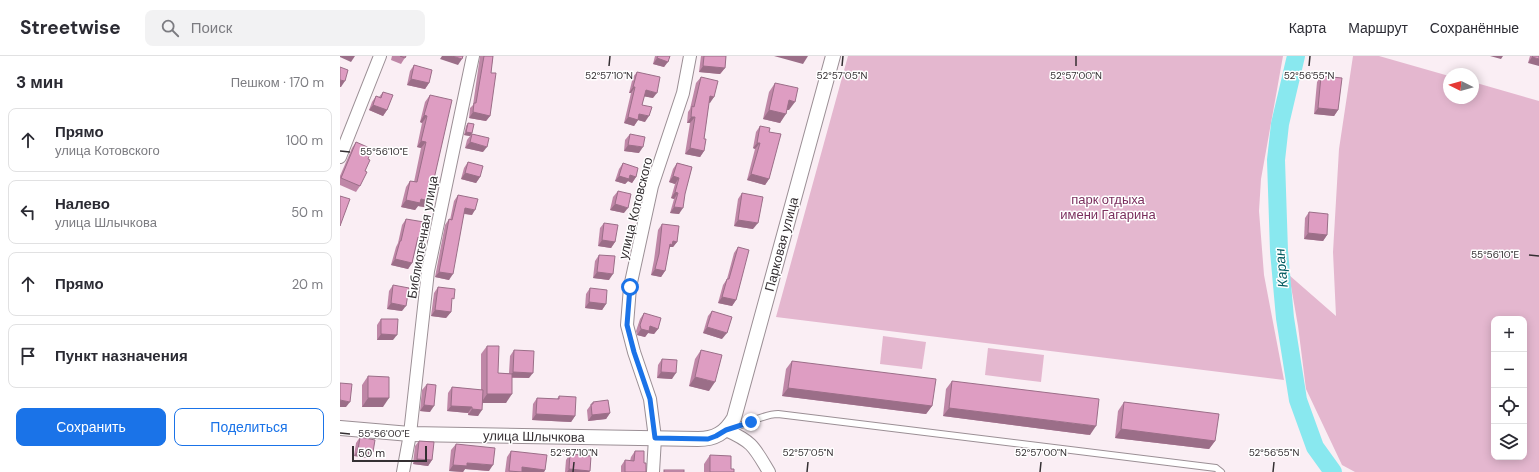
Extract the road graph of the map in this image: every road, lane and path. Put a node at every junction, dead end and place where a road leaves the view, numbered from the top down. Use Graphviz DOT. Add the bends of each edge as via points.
graph roads {
  1 [pos="380,56"];
  2 [pos="473,56"];
  3 [pos="690,56"];
  4 [pos="833,56"];
  5 [pos="340,157"];
  6 [pos="340,428"];
  7 [pos="726,430"];
  8 [pos="410,434"];
  9 [pos="655,438"];
  10 [pos="402,472"];
  11 [pos="653,472"];
  12 [pos="769,472"];
  13 [pos="1221,472"];
  1 -- 5 [label="street"];
  2 -- 8 [label="street, Библиотечная улица" via="428,271"];
  3 -- 9 [label="street, улица Котовского" via="683,93 652,186 630,287 627,325 650,399"];
  4 -- 7 [label="street, Парковая улица" via="734,418"];
  6 -- 8 [label="street, улица Шлычкова"];
  7 -- 9 [label="street, улица Шлычкова" via="708,439"];
  7 -- 12 [label="street" via="752,445"];
  7 -- 13 [label="lane" via="778,414 1216,468"];
  8 -- 9 [label="street, улица Шлычкова"];
  8 -- 10 [label="street, Библиотечная улица"];
  9 -- 11 [label="street, улица Котовского"];
}
